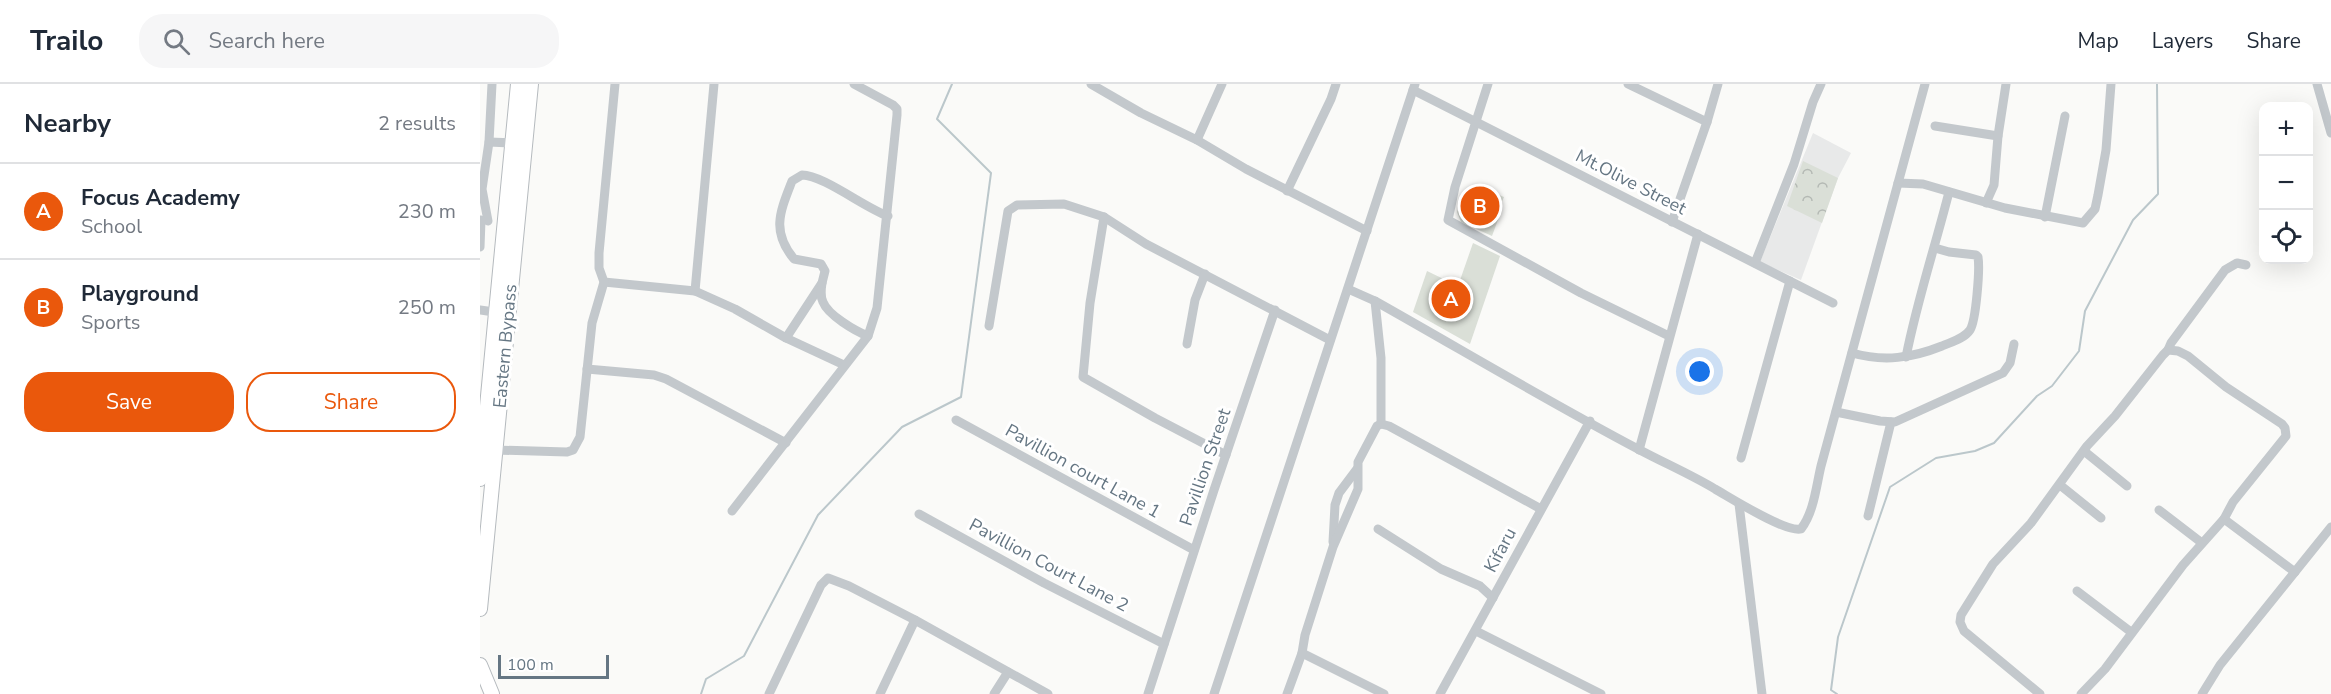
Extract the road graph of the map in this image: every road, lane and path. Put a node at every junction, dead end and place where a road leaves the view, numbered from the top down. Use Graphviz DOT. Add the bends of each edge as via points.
graph roads {
  1 [pos="492,84"];
  2 [pos="518,84"];
  3 [pos="531,84"];
  4 [pos="615,84"];
  5 [pos="714,84"];
  6 [pos="855,84"];
  7 [pos="1091,84"];
  8 [pos="1222,84"];
  9 [pos="1336,84"];
  10 [pos="1488,84"];
  11 [pos="1628,84"];
  12 [pos="1718,84"];
  13 [pos="1821,84"];
  14 [pos="1925,84"];
  15 [pos="2006,84"];
  16 [pos="2111,84"];
  17 [pos="2317,84"];
  18 [pos="1414,87"];
  19 [pos="2065,116"];
  20 [pos="1476,121"];
  21 [pos="1707,122"];
  22 [pos="1935,126"];
  23 [pos="2331,133"];
  24 [pos="1998,136"];
  25 [pos="486,139"];
  26 [pos="1197,140"];
  27 [pos="513,143"];
  28 [pos="1898,183"];
  29 [pos="1287,191"];
  30 [pos="1949,192"];
  31 [pos="1986,203"];
  32 [pos="888,216"];
  33 [pos="1104,216"];
  34 [pos="2045,217"];
  35 [pos="483,220"];
  36 [pos="505,222"];
  37 [pos="1672,222"];
  38 [pos="1366,231"];
  39 [pos="1698,234"];
  40 [pos="480,247"];
  41 [pos="1935,248"];
  42 [pos="1755,263"];
  43 [pos="2246,265"];
  44 [pos="1205,274"];
  45 [pos="1790,281"];
  46 [pos="604,282"];
  47 [pos="822,283"];
  48 [pos="1348,289"];
  49 [pos="695,291"];
  50 [pos="1375,302"];
  51 [pos="1833,303"];
  52 [pos="480,310"];
  53 [pos="1275,310"];
  54 [pos="494,312"];
  55 [pos="988,326"];
  56 [pos="868,336"];
  57 [pos="1670,336"];
  58 [pos="786,338"];
  59 [pos="1330,340"];
  60 [pos="1186,344"];
  61 [pos="2014,344"];
  62 [pos="2168,350"];
  63 [pos="1852,353"];
  64 [pos="1906,357"];
  65 [pos="843,365"];
  66 [pos="587,369"];
  67 [pos="1836,412"];
  68 [pos="956,420"];
  69 [pos="1590,421"];
  70 [pos="1890,422"];
  71 [pos="1382,424"];
  72 [pos="786,442"];
  73 [pos="1639,450"];
  74 [pos="2084,451"];
  75 [pos="486,453"];
  76 [pos="1226,455"];
  77 [pos="1741,458"];
  78 [pos="1357,469"];
  79 [pos="480,479"];
  80 [pos="2060,484"];
  81 [pos="2127,486"];
  82 [pos="1739,504"];
  83 [pos="1541,509"];
  84 [pos="2159,510"];
  85 [pos="732,511"];
  86 [pos="919,514"];
  87 [pos="1868,516"];
  88 [pos="2102,518"];
  89 [pos="2224,519"];
  90 [pos="2331,527"];
  91 [pos="1378,529"];
  92 [pos="2202,543"];
  93 [pos="1332,547"];
  94 [pos="1194,550"];
  95 [pos="2295,572"];
  96 [pos="2077,591"];
  97 [pos="1493,598"];
  98 [pos="480,609"];
  99 [pos="915,620"];
  100 [pos="1476,631"];
  101 [pos="2131,632"];
  102 [pos="1164,644"];
  103 [pos="1302,653"];
  104 [pos="480,665"];
  105 [pos="1008,672"];
  106 [pos="487,688"];
  107 [pos="769,694"];
  108 [pos="880,694"];
  109 [pos="994,694"];
  110 [pos="1048,694"];
  111 [pos="1148,694"];
  112 [pos="1214,694"];
  113 [pos="1287,694"];
  114 [pos="1384,694"];
  115 [pos="1440,694"];
  116 [pos="1601,694"];
  117 [pos="1762,694"];
  118 [pos="2040,694"];
  119 [pos="2081,694"];
  120 [pos="2202,694"];
  1 -- 25 [label="street"];
  2 -- 27 [label="main road, Eastern Bypass"];
  3 -- 75 [label="main road, Eastern Bypass"];
  4 -- 46 [label="street" via="599,253"];
  5 -- 49 [label="street"];
  6 -- 32 [label="street" via="897,109"];
  7 -- 26 [label="street"];
  8 -- 26 [label="street"];
  9 -- 29 [label="street"];
  10 -- 20 [label="street"];
  11 -- 21 [label="street"];
  12 -- 21 [label="street"];
  13 -- 42 [label="street"];
  14 -- 28 [label="street"];
  15 -- 24 [label="street"];
  16 -- 34 [label="street" via="2106,150 2095,209 2083,223"];
  17 -- 23 [label="street"];
  18 -- 20 [label="street, Mt.Olive Street"];
  18 -- 38 [label="street"];
  19 -- 34 [label="street"];
  20 -- 37 [label="street, Mt.Olive Street"];
  20 -- 57 [label="street" via="1448,220 1581,293"];
  21 -- 37 [label="street"];
  22 -- 24 [label="street"];
  24 -- 31 [label="street" via="1994,185"];
  25 -- 27 [label="street"];
  25 -- 35 [label="street"];
  26 -- 29 [label="street"];
  27 -- 36 [label="main road, Eastern Bypass"];
  28 -- 30 [label="street" via="1914,182"];
  28 -- 63 [label="street"];
  29 -- 38 [label="street"];
  30 -- 31 [label="street"];
  30 -- 41 [label="street"];
  31 -- 34 [label="street"];
  32 -- 47 [label="street" via="814,177 795,178 779,233 794,259 821,264 825,271"];
  32 -- 56 [label="street" via="877,308"];
  33 -- 44 [label="street" via="1146,244"];
  33 -- 55 [label="street" via="1064,204 1010,208"];
  33 -- 76 [label="street" via="1083,377"];
  35 -- 36 [label="street"];
  35 -- 40 [label="street"];
  36 -- 54 [label="main road, Eastern Bypass"];
  37 -- 39 [label="street, Mt.Olive Street"];
  38 -- 48 [label="street"];
  39 -- 42 [label="street, Mt.Olive Street"];
  39 -- 57 [label="street"];
  41 -- 64 [label="street"];
  41 -- 64 [label="street" via="1978,257 1971,330 1927,352"];
  42 -- 45 [label="street, Mt.Olive Street"];
  43 -- 62 [label="street" via="2237,263 2225,270"];
  44 -- 53 [label="street"];
  44 -- 60 [label="street"];
  45 -- 51 [label="street, Mt.Olive Street"];
  45 -- 77 [label="street"];
  46 -- 49 [label="street"];
  46 -- 66 [label="street" via="592,323"];
  47 -- 56 [label="street" via="821,296 828,310"];
  47 -- 58 [label="street"];
  48 -- 50 [label="street"];
  48 -- 59 [label="street"];
  49 -- 58 [label="street"];
  50 -- 69 [label="street"];
  50 -- 71 [label="street" via="1381,346"];
  52 -- 54 [label="street"];
  53 -- 59 [label="street"];
  53 -- 76 [label="street, Pavillion Street"];
  54 -- 75 [label="main road, Eastern Bypass"];
  56 -- 65 [label="street"];
  57 -- 73 [label="street"];
  58 -- 65 [label="street"];
  59 -- 112 [label="street"];
  61 -- 70 [label="street" via="2010,363 2002,374"];
  62 -- 74 [label="street"];
  62 -- 89 [label="street" via="2188,356 2285,428 2286,436"];
  63 -- 64 [label="street" via="1886,359"];
  63 -- 67 [label="street"];
  65 -- 72 [label="street"];
  66 -- 72 [label="street" via="666,379"];
  66 -- 75 [label="street" via="580,437 573,450"];
  67 -- 70 [label="street"];
  67 -- 82 [label="street" via="1808,521 1801,529"];
  68 -- 94 [label="street, Pavillion court Lane 1"];
  69 -- 73 [label="street"];
  69 -- 83 [label="street, Kifaru"];
  70 -- 87 [label="street"];
  71 -- 78 [label="street" via="1363,449"];
  71 -- 83 [label="street"];
  72 -- 85 [label="street"];
  73 -- 82 [label="street"];
  74 -- 80 [label="street"];
  74 -- 81 [label="street"];
  75 -- 79 [label="main road, Eastern Bypass"];
  75 -- 98 [label="main road, Eastern Bypass"];
  76 -- 94 [label="street, Pavillion Street"];
  78 -- 93 [label="street" via="1358,489"];
  78 -- 93 [label="street" via="1335,505"];
  80 -- 88 [label="street"];
  80 -- 118 [label="street" via="1993,564 1964,608 1960,622 1969,636"];
  82 -- 117 [label="street"];
  83 -- 97 [label="street, Kifaru"];
  84 -- 92 [label="street"];
  86 -- 102 [label="street, Pavillion Court Lane 2"];
  89 -- 92 [label="street"];
  89 -- 95 [label="street"];
  90 -- 95 [label="street"];
  91 -- 97 [label="street" via="1441,569 1480,586"];
  92 -- 101 [label="street"];
  93 -- 103 [label="street"];
  94 -- 102 [label="street, Pavillion Street"];
  95 -- 120 [label="street" via="2220,665"];
  96 -- 101 [label="street"];
  97 -- 100 [label="street, Kifaru"];
  99 -- 105 [label="street"];
  99 -- 107 [label="street" via="828,578 821,585"];
  99 -- 108 [label="street"];
  100 -- 115 [label="street, Kifaru"];
  100 -- 116 [label="street"];
  101 -- 119 [label="street"];
  102 -- 111 [label="street, Pavillion Street"];
  103 -- 113 [label="street"];
  103 -- 114 [label="street"];
  104 -- 106 [label="main road"];
  105 -- 109 [label="street"];
  105 -- 110 [label="street"];
}
